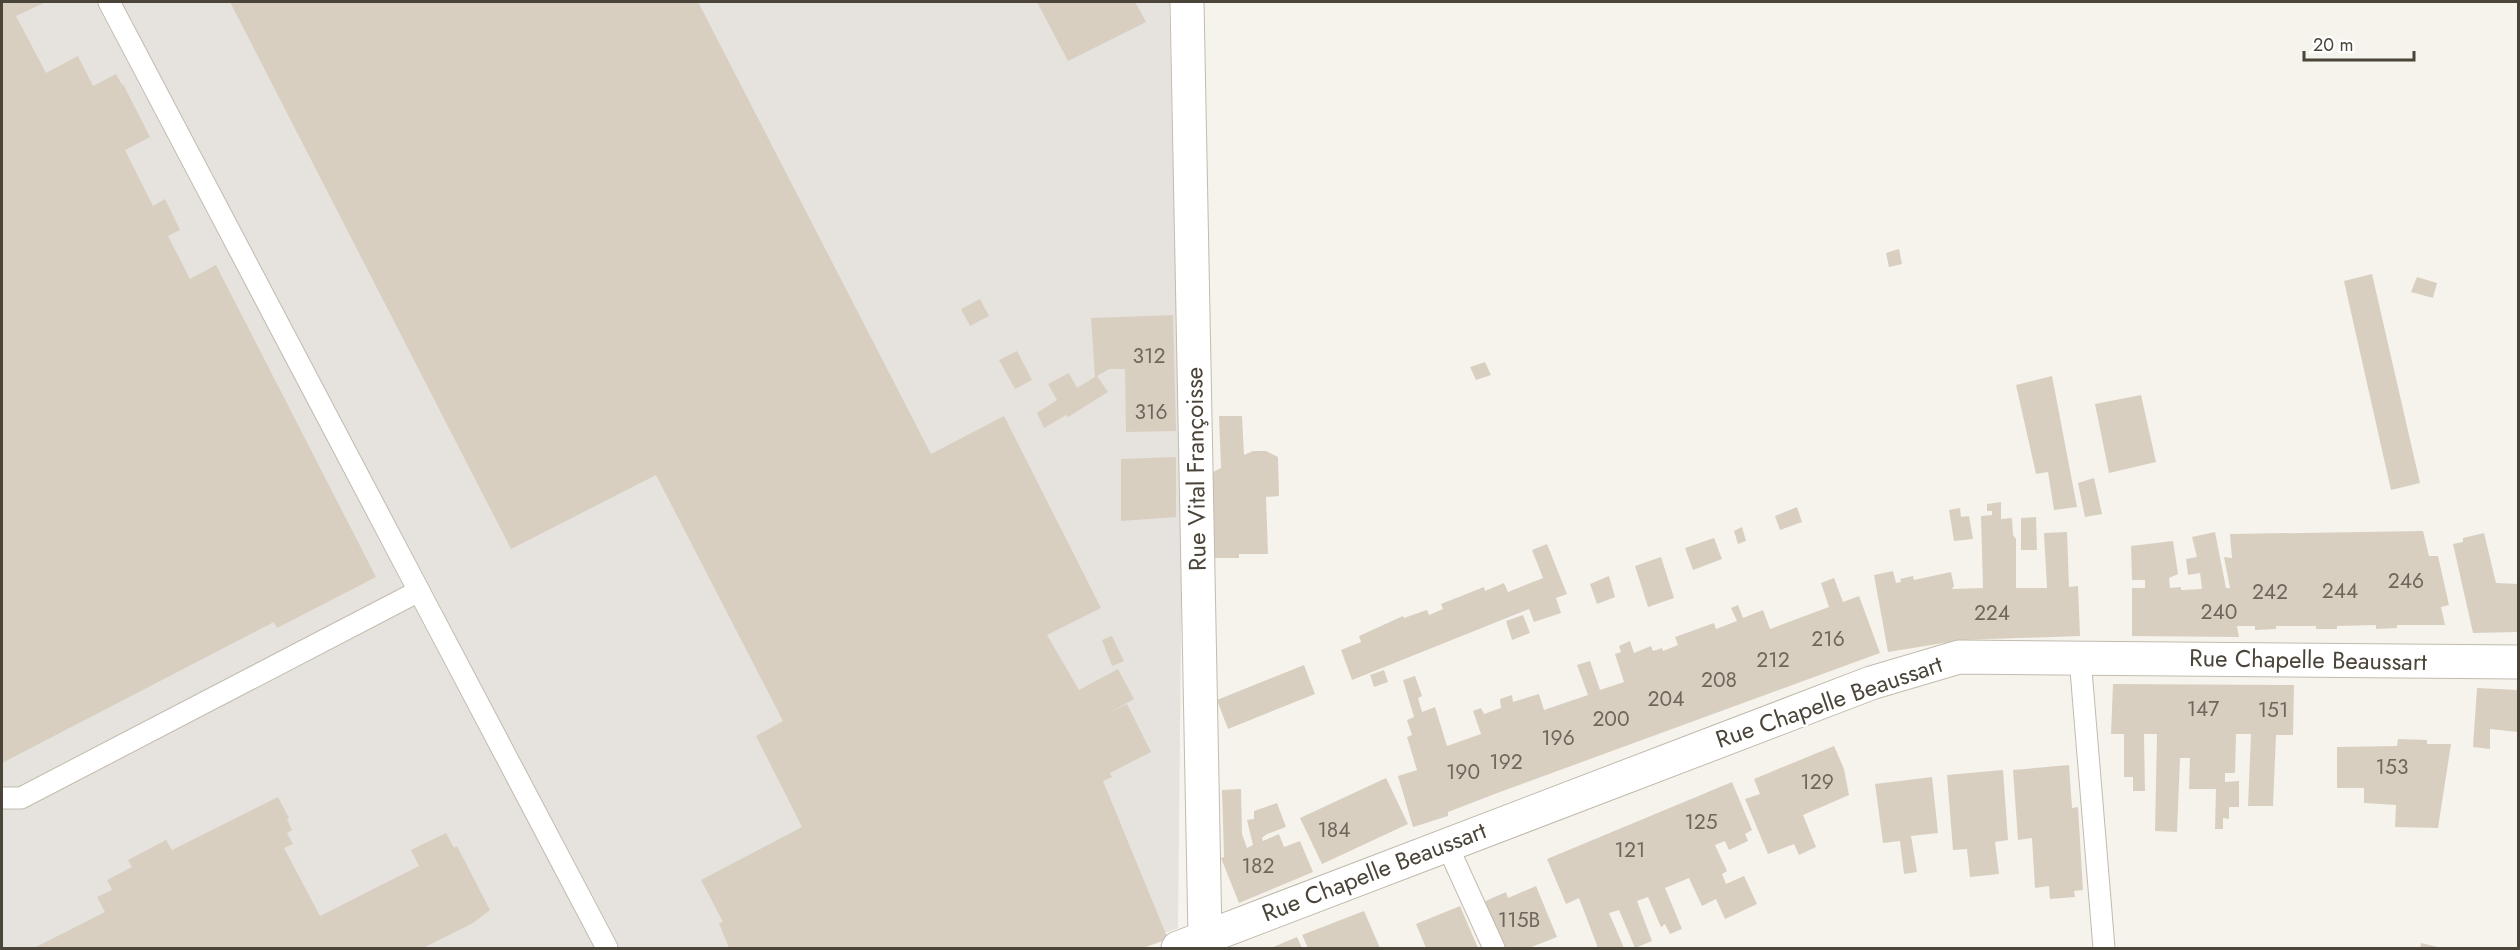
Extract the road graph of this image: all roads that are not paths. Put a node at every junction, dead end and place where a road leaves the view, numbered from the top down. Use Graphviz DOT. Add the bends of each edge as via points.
graph roads {
  1 [pos="109,2"];
  2 [pos="1187,2"];
  3 [pos="419,591"];
  4 [pos="2080,658"];
  5 [pos="2518,662"];
  6 [pos="2,798"];
  7 [pos="1447,844"];
  8 [pos="1191,943"];
  9 [pos="607,948"];
  10 [pos="1494,948"];
  11 [pos="2104,948"];
  1 -- 3 [label="lane"];
  2 -- 8 [label="street, Rue Vital Françoisse"];
  3 -- 6 [label="lane" via="21,798"];
  3 -- 9 [label="lane"];
  4 -- 5 [label="street, Rue Chapelle Beaussart"];
  4 -- 7 [label="street, Rue Chapelle Beaussart" via="1959,657 1871,683"];
  4 -- 11 [label="lane"];
  7 -- 8 [label="street, Rue Chapelle Beaussart"];
  7 -- 10 [label="lane"];
}
